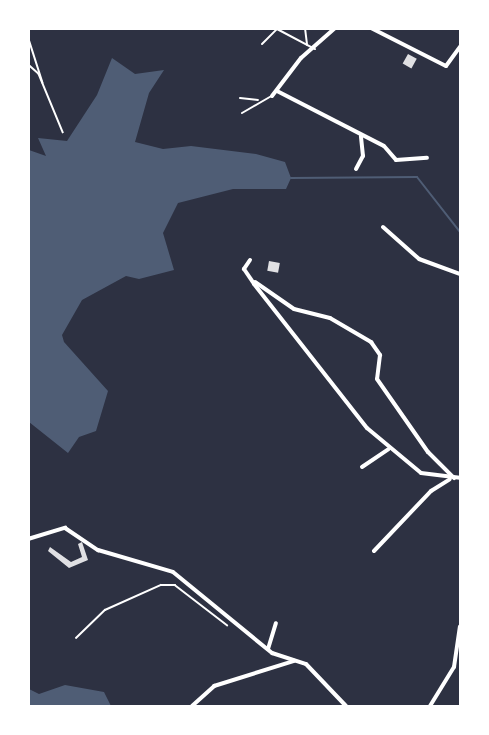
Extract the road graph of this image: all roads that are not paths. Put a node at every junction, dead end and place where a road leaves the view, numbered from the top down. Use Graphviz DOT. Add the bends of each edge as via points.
graph roads {
  1 [pos="305,28"];
  2 [pos="335,28"];
  3 [pos="371,28"];
  4 [pos="262,44"];
  5 [pos="307,45"];
  6 [pos="460,47"];
  7 [pos="315,49"];
  8 [pos="277,91"];
  9 [pos="272,96"];
  10 [pos="240,98"];
  11 [pos="258,100"];
  12 [pos="242,113"];
  13 [pos="361,136"];
  14 [pos="427,158"];
  15 [pos="356,169"];
  16 [pos="383,226"];
  17 [pos="250,261"];
  18 [pos="460,274"];
  19 [pos="251,279"];
  20 [pos="389,448"];
  21 [pos="362,467"];
  22 [pos="460,478"];
  23 [pos="453,479"];
  24 [pos="28,539"];
  25 [pos="374,551"];
  26 [pos="276,623"];
  27 [pos="460,626"];
  28 [pos="268,650"];
  29 [pos="295,661"];
  30 [pos="192,706"];
  31 [pos="346,706"];
  32 [pos="430,706"];
  1 -- 5 [label="lane"];
  2 -- 7 [label="street"];
  3 -- 6 [label="street" via="446,66"];
  4 -- 5 [label="lane" via="277,29"];
  5 -- 7 [label="lane"];
  7 -- 8 [label="street"];
  8 -- 9 [label="street"];
  8 -- 13 [label="street"];
  9 -- 11 [label="lane"];
  10 -- 11 [label="lane"];
  11 -- 12 [label="lane"];
  13 -- 14 [label="street" via="384,146 396,160"];
  13 -- 15 [label="street" via="363,156"];
  16 -- 18 [label="street" via="419,260"];
  17 -- 19 [label="street" via="244,269"];
  19 -- 20 [label="street"];
  19 -- 23 [label="street" via="294,309 330,318 371,342 380,355 377,379 428,452"];
  20 -- 21 [label="street"];
  20 -- 23 [label="street" via="421,473"];
  22 -- 23 [label="street"];
  23 -- 25 [label="street" via="431,490"];
  24 -- 28 [label="street" via="65,528 98,550 173,572"];
  26 -- 28 [label="street"];
  27 -- 32 [label="street" via="454,667"];
  28 -- 29 [label="street"];
  29 -- 30 [label="street" via="213,686"];
  29 -- 31 [label="street" via="320,677"];
}
